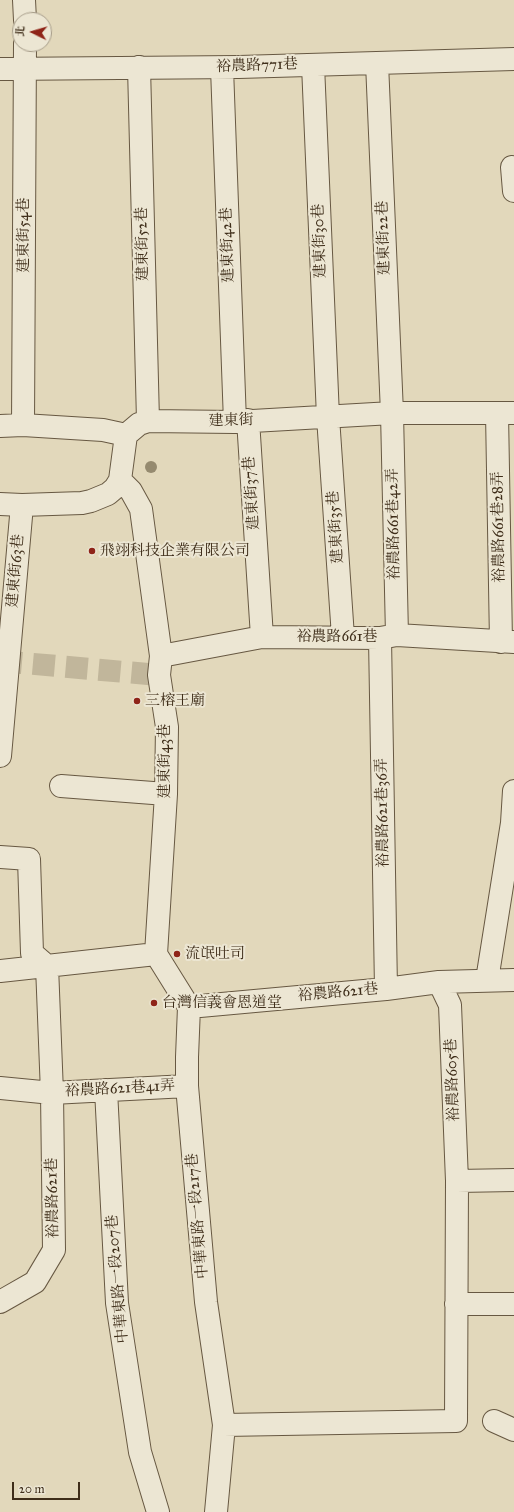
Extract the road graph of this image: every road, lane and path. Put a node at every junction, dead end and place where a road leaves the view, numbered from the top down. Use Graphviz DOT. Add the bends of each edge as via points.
graph roads {
  1 [pos="24,0"];
  2 [pos="25,12"];
  3 [pos="25,52"];
  4 [pos="514,59"];
  5 [pos="377,63"];
  6 [pos="313,65"];
  7 [pos="139,67"];
  8 [pos="222,68"];
  9 [pos="0,69"];
  10 [pos="25,69"];
  11 [pos="512,167"];
  12 [pos="514,191"];
  13 [pos="392,413"];
  14 [pos="506,413"];
  15 [pos="328,417"];
  16 [pos="148,421"];
  17 [pos="241,421"];
  18 [pos="23,425"];
  19 [pos="0,426"];
  20 [pos="126,435"];
  21 [pos="120,480"];
  22 [pos="0,504"];
  23 [pos="22,505"];
  24 [pos="262,637"];
  25 [pos="343,637"];
  26 [pos="388,637"];
  27 [pos="507,642"];
  28 [pos="161,656"];
  29 [pos="0,756"];
  30 [pos="61,786"];
  31 [pos="514,791"];
  32 [pos="166,794"];
  33 [pos="0,857"];
  34 [pos="156,954"];
  35 [pos="47,966"];
  36 [pos="0,971"];
  37 [pos="487,980"];
  38 [pos="514,980"];
  39 [pos="439,982"];
  40 [pos="386,988"];
  41 [pos="189,1007"];
  42 [pos="187,1086"];
  43 [pos="0,1088"];
  44 [pos="106,1090"];
  45 [pos="52,1092"];
  46 [pos="514,1180"];
  47 [pos="458,1181"];
  48 [pos="0,1302"];
  49 [pos="456,1304"];
  50 [pos="514,1304"];
  51 [pos="494,1421"];
  52 [pos="224,1425"];
  53 [pos="514,1430"];
  54 [pos="158,1512"];
  55 [pos="216,1512"];
  1 -- 2 [label="street"];
  3 -- 10 [label="street, 建東街54巷"];
  4 -- 5 [label="street, 裕農路771巷"];
  5 -- 6 [label="street, 裕農路771巷"];
  5 -- 13 [label="street, 建東街22巷"];
  6 -- 8 [label="street, 裕農路771巷"];
  6 -- 15 [label="street, 建東街30巷"];
  7 -- 8 [label="street, 裕農路771巷"];
  7 -- 10 [label="street, 裕農路771巷"];
  7 -- 16 [label="street, 建東街52巷"];
  8 -- 17 [label="street, 建東街42巷"];
  9 -- 10 [label="street, 裕農路771巷"];
  10 -- 18 [label="street, 建東街54巷"];
  11 -- 12 [label="street"];
  13 -- 14 [label="street, 建東街"];
  13 -- 15 [label="street, 建東街"];
  13 -- 26 [label="street, 裕農路661巷42弄"];
  14 -- 27 [label="street, 裕農路661巷28弄"];
  15 -- 17 [label="street, 建東街"];
  15 -- 25 [label="street, 建東街35巷"];
  16 -- 17 [label="street, 建東街"];
  16 -- 20 [label="street" via="139,424"];
  17 -- 24 [label="street, 建東街37巷"];
  18 -- 19 [label="street"];
  18 -- 20 [label="street" via="103,430"];
  20 -- 21 [label="street"];
  21 -- 23 [label="street" via="108,494 91,501"];
  21 -- 28 [label="street, 建東街43巷" via="131,491 141,510"];
  22 -- 23 [label="street"];
  23 -- 29 [label="street, 建東街63巷"];
  24 -- 25 [label="street, 裕農路661巷"];
  24 -- 28 [label="street, 裕農路661巷"];
  25 -- 26 [label="street, 裕農路661巷"];
  26 -- 27 [label="street, 裕農路661巷"];
  26 -- 40 [label="street, 裕農路621巷36弄"];
  28 -- 32 [label="street, 建東街43巷" via="159,675 166,727"];
  30 -- 32 [label="street"];
  31 -- 37 [label="street" via="512,823"];
  32 -- 34 [label="street, 建東街43巷"];
  33 -- 35 [label="street" via="29,859 32,953"];
  34 -- 35 [label="street"];
  34 -- 41 [label="street"];
  35 -- 36 [label="street"];
  35 -- 45 [label="street, 裕農路621巷41弄"];
  37 -- 38 [label="street, 裕農路621巷"];
  37 -- 39 [label="street, 裕農路621巷"];
  39 -- 40 [label="street, 裕農路621巷"];
  39 -- 47 [label="street, 裕農路605巷" via="450,1005"];
  40 -- 41 [label="street, 裕農路621巷"];
  41 -- 42 [label="street, 中華東路一段217巷"];
  42 -- 44 [label="street, 裕農路621巷41弄"];
  42 -- 52 [label="street, 中華東路一段217巷" via="206,1302"];
  43 -- 45 [label="street, 裕農路621巷41弄"];
  44 -- 45 [label="street, 裕農路621巷41弄"];
  44 -- 54 [label="street, 中華東路一段207巷" via="117,1303 140,1452"];
  45 -- 48 [label="street, 裕農路621巷" via="54,1250 35,1282"];
  46 -- 47 [label="street"];
  47 -- 49 [label="street, 裕農路605巷"];
  49 -- 50 [label="street"];
  49 -- 52 [label="street" via="456,1421"];
  51 -- 53 [label="street"];
  52 -- 55 [label="street, 中華東路一段217巷"];
}
